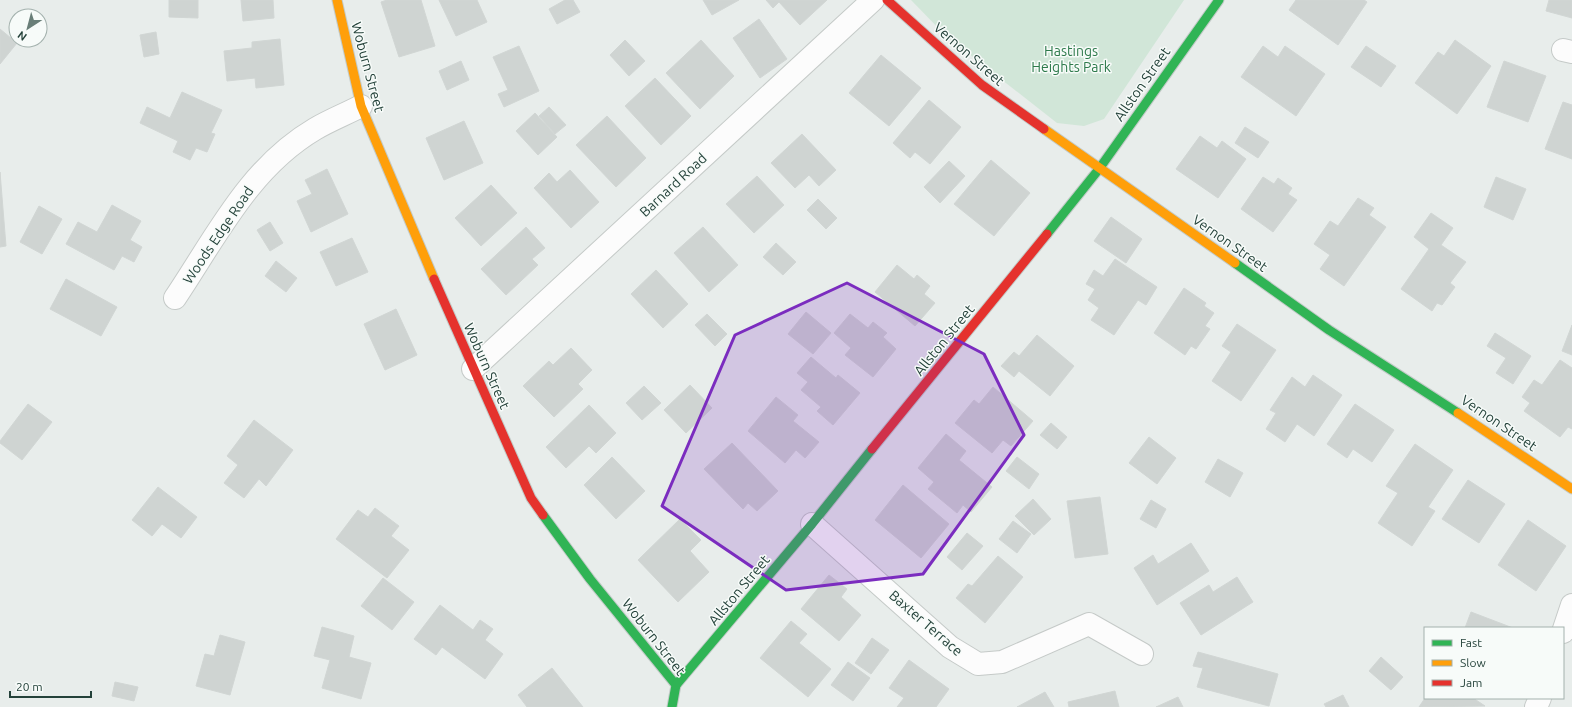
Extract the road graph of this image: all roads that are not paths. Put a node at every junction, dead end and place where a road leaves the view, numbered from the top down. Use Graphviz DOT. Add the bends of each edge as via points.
graph roads {
  1 [pos="337,0"];
  2 [pos="873,0"];
  3 [pos="887,0"];
  4 [pos="1219,0"];
  5 [pos="361,106"];
  6 [pos="1100,169"];
  7 [pos="175,298"];
  8 [pos="473,369"];
  9 [pos="1572,489"];
  10 [pos="812,524"];
  11 [pos="1572,605"];
  12 [pos="1564,629"];
  13 [pos="1142,654"];
  14 [pos="676,685"];
  15 [pos="672,707"];
  1 -- 5 [label="street, Woburn Street"];
  2 -- 8 [label="street, Barnard Road"];
  3 -- 6 [label="street, Vernon Street" via="982,86"];
  4 -- 6 [label="street, Allston Street"];
  5 -- 7 [label="street, Woods Edge Road" via="315,129 261,173 230,211"];
  5 -- 8 [label="street, Woburn Street"];
  6 -- 9 [label="street, Vernon Street" via="1329,330"];
  6 -- 10 [label="street, Allston Street"];
  8 -- 14 [label="street, Woburn Street" via="531,498 590,579"];
  10 -- 13 [label="street, Baxter Terrace" via="950,647 978,664 1002,662 1089,624"];
  10 -- 14 [label="street, Allston Street"];
  11 -- 12 [label="street"];
  14 -- 15 [label="street, Woburn Street"];
}
